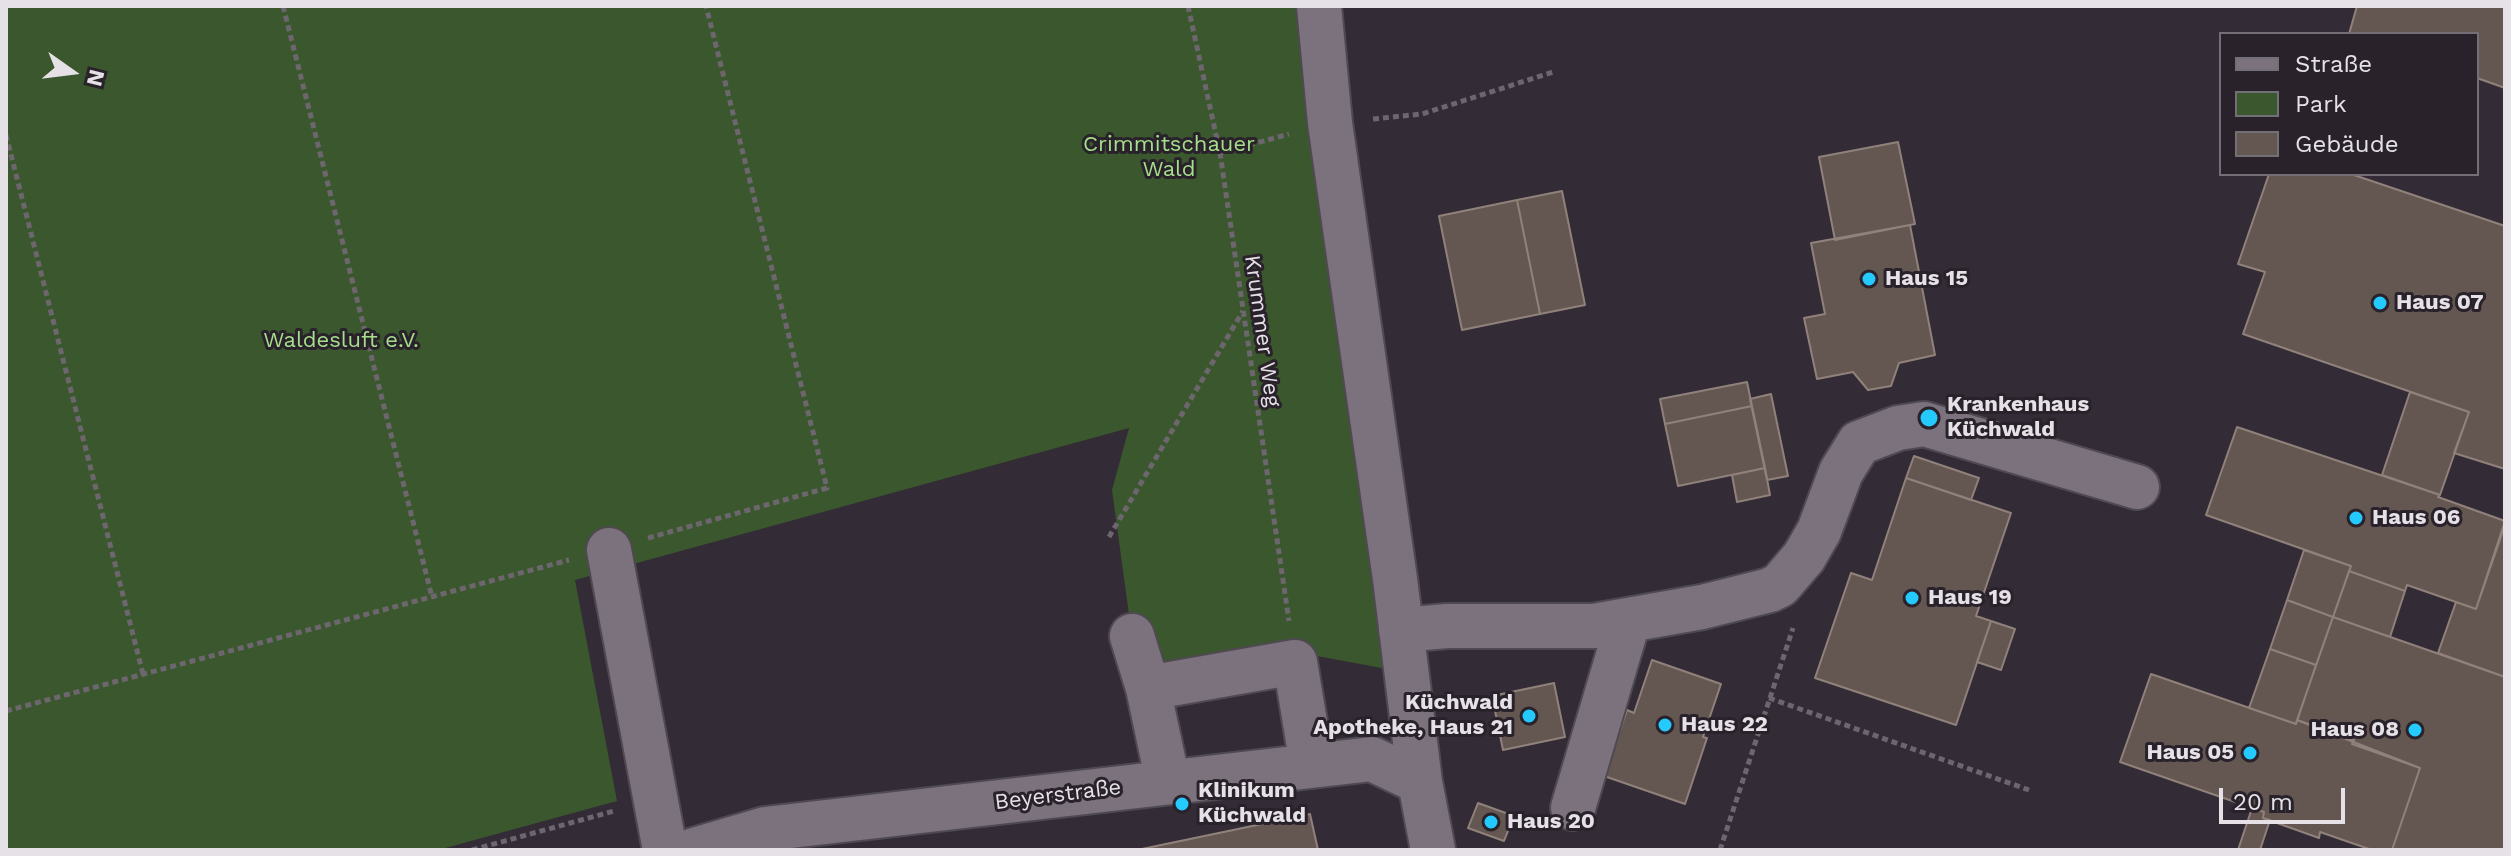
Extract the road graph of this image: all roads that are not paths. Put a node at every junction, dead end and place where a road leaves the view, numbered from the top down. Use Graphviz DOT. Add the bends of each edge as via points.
graph roads {
  1 [pos="1319,6"];
  2 [pos="2137,487"];
  3 [pos="609,550"];
  4 [pos="1628,622"];
  5 [pos="1401,630"];
  6 [pos="1132,636"];
  7 [pos="1148,688"];
  8 [pos="1312,765"];
  9 [pos="1168,782"];
  10 [pos="1420,782"];
  11 [pos="1573,808"];
  12 [pos="665,850"];
  13 [pos="694,850"];
  14 [pos="1433,850"];
  1 -- 5 [label="street" via="1330,123"];
  2 -- 4 [label="street" via="1924,424 1898,428 1859,443 1841,472 1819,531 1780,585 1747,598"];
  3 -- 12 [label="street"];
  4 -- 5 [label="street"];
  4 -- 11 [label="street"];
  5 -- 10 [label="street"];
  6 -- 7 [label="street"];
  7 -- 8 [label="street" via="1295,662"];
  7 -- 9 [label="street"];
  8 -- 9 [label="street, Beyerstraße"];
  8 -- 10 [label="street, Beyerstraße" via="1372,759"];
  9 -- 13 [label="street, Beyerstraße" via="765,829"];
  10 -- 14 [label="street"];
}
